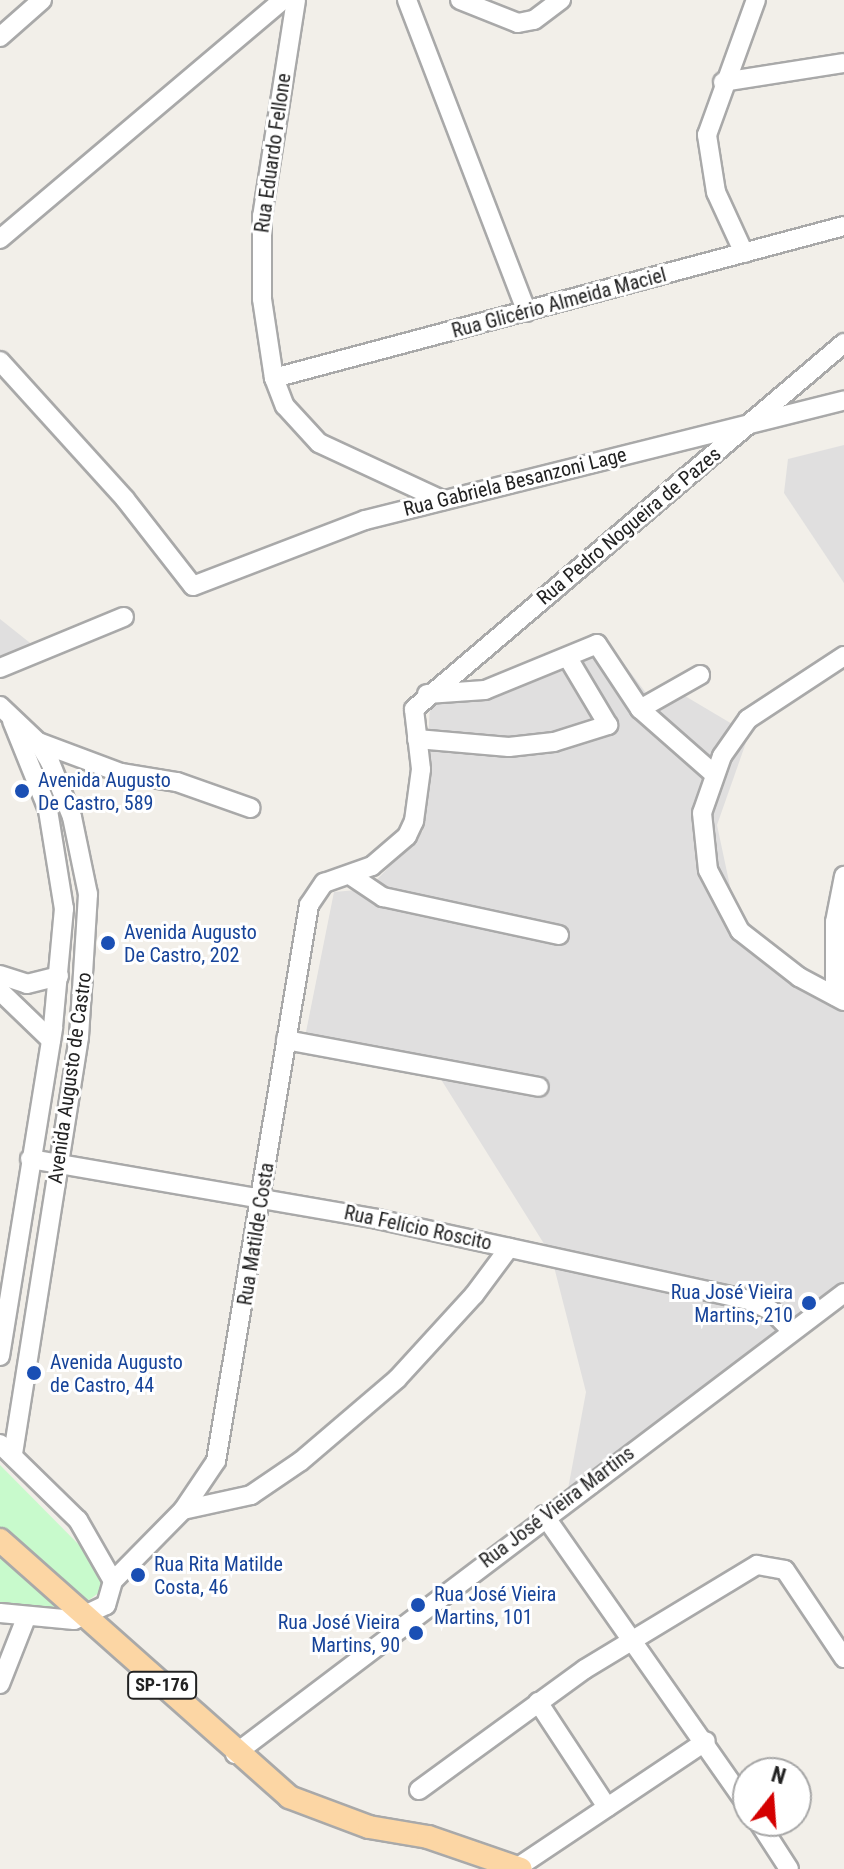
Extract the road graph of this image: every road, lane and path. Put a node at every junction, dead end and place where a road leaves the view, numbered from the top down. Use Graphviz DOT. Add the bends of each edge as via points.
graph roads {
  1 [pos="42,0"];
  2 [pos="283,0"];
  3 [pos="296,0"];
  4 [pos="407,0"];
  5 [pos="561,0"];
  6 [pos="756,0"];
  7 [pos="470,3"];
  8 [pos="0,37"];
  9 [pos="844,63"];
  10 [pos="723,82"];
  11 [pos="844,226"];
  12 [pos="0,239"];
  13 [pos="744,253"];
  14 [pos="527,312"];
  15 [pos="844,343"];
  16 [pos="0,361"];
  17 [pos="274,378"];
  18 [pos="844,401"];
  19 [pos="752,424"];
  20 [pos="442,500"];
  21 [pos="124,617"];
  22 [pos="844,656"];
  23 [pos="568,658"];
  24 [pos="0,668"];
  25 [pos="700,675"];
  26 [pos="427,694"];
  27 [pos="414,709"];
  28 [pos="640,709"];
  29 [pos="6,714"];
  30 [pos="417,739"];
  31 [pos="38,742"];
  32 [pos="714,774"];
  33 [pos="251,808"];
  34 [pos="844,876"];
  35 [pos="353,877"];
  36 [pos="559,935"];
  37 [pos="0,975"];
  38 [pos="59,976"];
  39 [pos="0,991"];
  40 [pos="840,999"];
  41 [pos="51,1040"];
  42 [pos="286,1040"];
  43 [pos="539,1087"];
  44 [pos="30,1159"];
  45 [pos="59,1162"];
  46 [pos="261,1197"];
  47 [pos="509,1248"];
  48 [pos="844,1293"];
  49 [pos="792,1331"];
  50 [pos="1,1352"];
  51 [pos="25,1354"];
  52 [pos="6,1448"];
  53 [pos="183,1510"];
  54 [pos="544,1515"];
  55 [pos="0,1540"];
  56 [pos="113,1581"];
  57 [pos="0,1613"];
  58 [pos="89,1616"];
  59 [pos="26,1618"];
  60 [pos="636,1641"];
  61 [pos="844,1658"];
  62 [pos="0,1684"];
  63 [pos="538,1702"];
  64 [pos="706,1741"];
  65 [pos="235,1754"];
  66 [pos="732,1781"];
  67 [pos="419,1790"];
  68 [pos="607,1807"];
  69 [pos="768,1837"];
  70 [pos="520,1868"];
  71 [pos="789,1869"];
  1 -- 8 [label="street"];
  2 -- 12 [label="street"];
  3 -- 17 [label="street, Rua Eduardo Fellone" via="261,229 262,299"];
  4 -- 14 [label="street"];
  5 -- 7 [label="street" via="542,15 518,23"];
  6 -- 10 [label="street"];
  9 -- 10 [label="street"];
  10 -- 13 [label="street" via="707,135 707,157"];
  11 -- 13 [label="street, Rua Glicério Almeida Maciel"];
  13 -- 14 [label="street, Rua Glicério Almeida Maciel"];
  14 -- 17 [label="street, Rua Glicério Almeida Maciel"];
  15 -- 19 [label="street, Rua Pedro Nogueira de Pazes"];
  16 -- 20 [label="street, Rua Gabriela Besanzoni Lage" via="125,499 193,586 323,535"];
  17 -- 20 [label="street, Rua Eduardo Fellone" via="285,406 319,443"];
  18 -- 19 [label="street, Rua Gabriela Besanzoni Lage"];
  19 -- 20 [label="street, Rua Gabriela Besanzoni Lage"];
  19 -- 26 [label="street, Rua Pedro Nogueira de Pazes"];
  21 -- 24 [label="street"];
  22 -- 32 [label="street" via="748,719"];
  23 -- 26 [label="street" via="485,690"];
  23 -- 28 [label="street" via="597,644"];
  23 -- 30 [label="street" via="608,725 554,742 509,747"];
  25 -- 28 [label="street"];
  26 -- 27 [label="street, Rua Pedro Nogueira de Pazes"];
  27 -- 30 [label="street, Rua Matilde Costa"];
  28 -- 32 [label="street"];
  29 -- 31 [label="street, Avenida Augusto de Castro"];
  29 -- 38 [label="street, Avenida Augusto de Castro" via="48,810 62,869"];
  30 -- 35 [label="street, Rua Matilde Costa" via="421,769 414,821 407,836"];
  31 -- 33 [label="street" via="121,773 177,782"];
  31 -- 45 [label="street, Avenida Augusto de Castro" via="63,788 88,894 79,1037"];
  32 -- 40 [label="street" via="702,813 708,870 719,899 740,931 773,959"];
  34 -- 40 [label="street" via="835,922"];
  35 -- 36 [label="street" via="383,897"];
  35 -- 42 [label="street, Rua Matilde Costa" via="324,883 309,905"];
  37 -- 38 [label="street" via="27,984"];
  38 -- 41 [label="street, Avenida Augusto de Castro"];
  39 -- 41 [label="street"];
  41 -- 44 [label="street, Avenida Augusto de Castro"];
  42 -- 43 [label="street"];
  42 -- 46 [label="street, Rua Matilde Costa"];
  44 -- 45 [label="street, Rua Felício Roscito"];
  44 -- 50 [label="street, Avenida Augusto de Castro"];
  45 -- 46 [label="street, Rua Felício Roscito"];
  45 -- 51 [label="street, Avenida Augusto de Castro"];
  46 -- 47 [label="street, Rua Felício Roscito"];
  46 -- 53 [label="street, Rua Matilde Costa" via="225,1432 216,1461"];
  47 -- 49 [label="street, Rua Felício Roscito" via="749,1300 772,1311"];
  47 -- 53 [label="street" via="397,1379 301,1461 251,1495"];
  48 -- 49 [label="street, Rua José Vieira Martins"];
  49 -- 54 [label="street, Rua José Vieira Martins"];
  50 -- 51 [label="street"];
  51 -- 52 [label="street, Avenida Augusto de Castro"];
  52 -- 56 [label="street" via="78,1520"];
  53 -- 56 [label="street, Rua Matilde Costa"];
  54 -- 60 [label="street"];
  54 -- 65 [label="street, Rua José Vieira Martins"];
  55 -- 58 [label="main road, SP-176"];
  56 -- 58 [label="street, Rua Matilde Costa" via="106,1605"];
  57 -- 59 [label="street"];
  58 -- 59 [label="street"];
  58 -- 65 [label="main road, SP-176"];
  59 -- 62 [label="street"];
  60 -- 61 [label="street" via="735,1577 757,1565 771,1565 785,1570 799,1587"];
  60 -- 63 [label="street"];
  60 -- 64 [label="street"];
  63 -- 67 [label="street"];
  63 -- 68 [label="street"];
  64 -- 66 [label="street"];
  64 -- 68 [label="street"];
  65 -- 70 [label="main road, SP-176" via="289,1797 327,1814 428,1837"];
  68 -- 70 [label="street"];
  69 -- 71 [label="street"];
}
